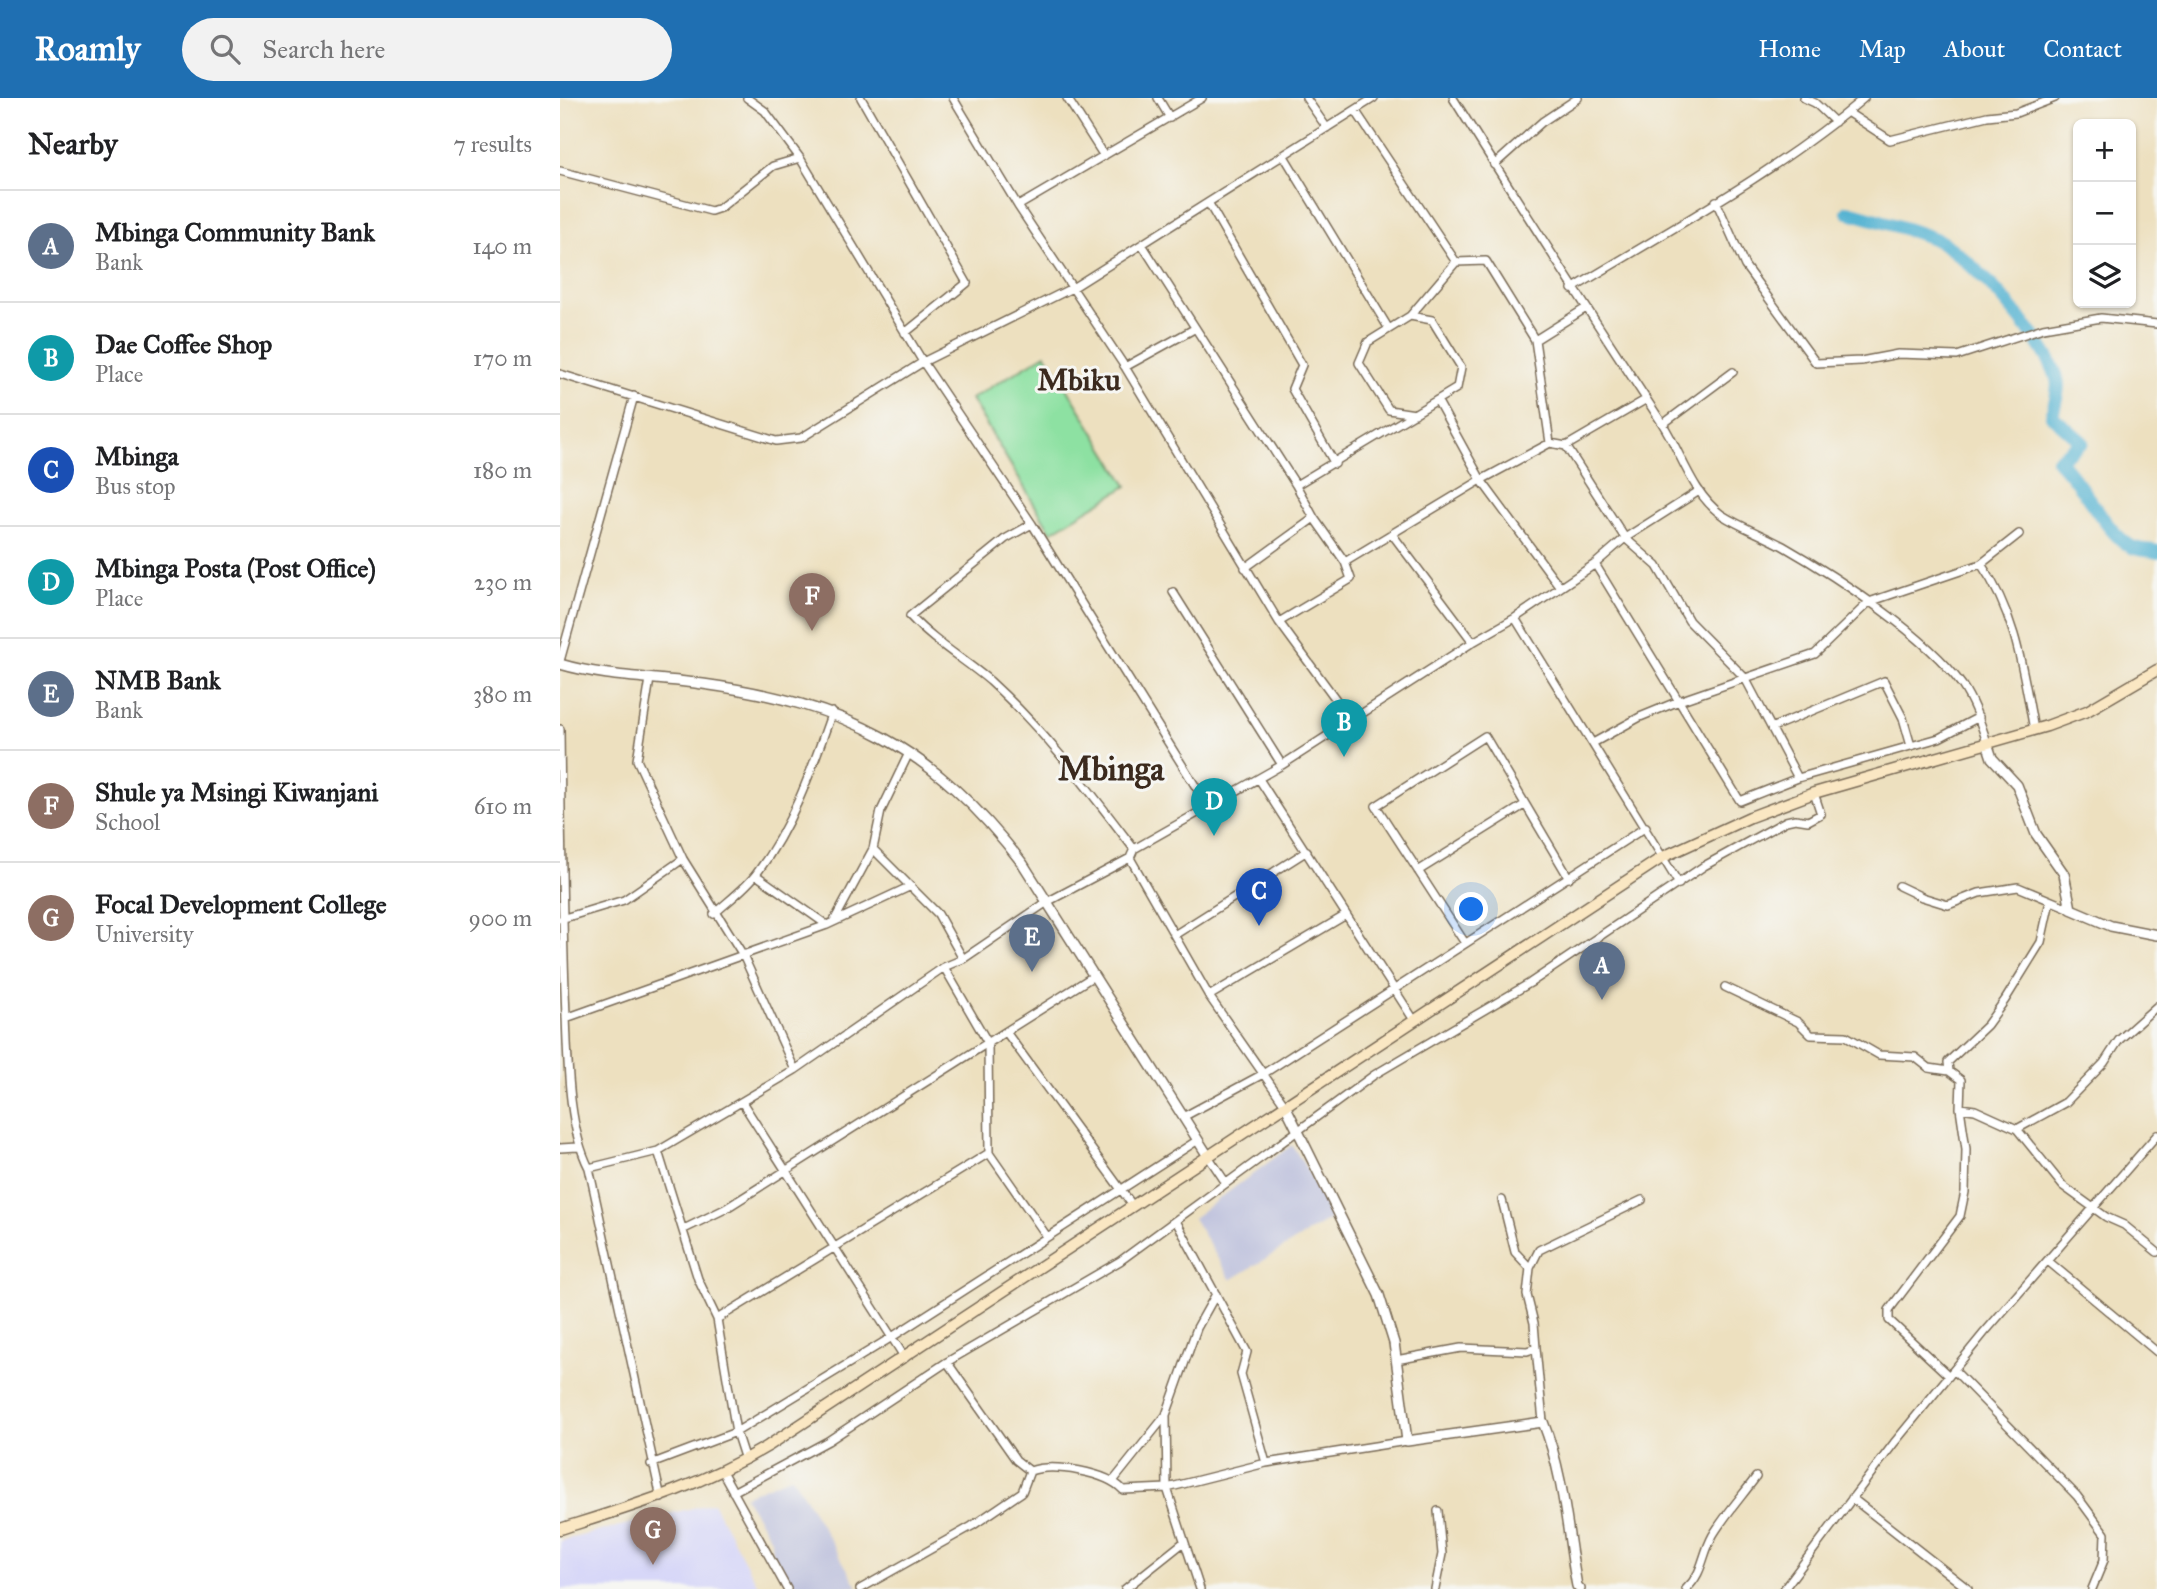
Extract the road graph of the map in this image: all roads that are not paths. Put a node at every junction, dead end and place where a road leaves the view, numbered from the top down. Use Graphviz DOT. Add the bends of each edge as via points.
graph roads {
  1 [pos="747,98"];
  2 [pos="861,98"];
  3 [pos="953,98"];
  4 [pos="1067,98"];
  5 [pos="1158,98"];
  6 [pos="1202,98"];
  7 [pos="1306,98"];
  8 [pos="1374,98"];
  9 [pos="1453,98"];
  10 [pos="1578,98"];
  11 [pos="1804,98"];
  12 [pos="1864,98"];
  13 [pos="2055,98"];
  14 [pos="1816,100"];
  15 [pos="1355,110"];
  16 [pos="1847,112"];
  17 [pos="1170,118"];
  18 [pos="1835,122"];
  19 [pos="1327,128"];
  20 [pos="1104,156"];
  21 [pos="1284,156"];
  22 [pos="800,158"];
  23 [pos="1494,165"];
  24 [pos="560,171"];
  25 [pos="1716,201"];
  26 [pos="1209,204"];
  27 [pos="1018,206"];
  28 [pos="1143,246"];
  29 [pos="1456,262"];
  30 [pos="1074,286"];
  31 [pos="1572,289"];
  32 [pos="1586,308"];
  33 [pos="1410,316"];
  34 [pos="2157,324"];
  35 [pos="1194,329"];
  36 [pos="1389,329"];
  37 [pos="905,333"];
  38 [pos="1535,340"];
  39 [pos="923,362"];
  40 [pos="1125,366"];
  41 [pos="1733,372"];
  42 [pos="560,374"];
  43 [pos="634,396"];
  44 [pos="1437,400"];
  45 [pos="1645,400"];
  46 [pos="1415,414"];
  47 [pos="1663,424"];
  48 [pos="1550,443"];
  49 [pos="1566,446"];
  50 [pos="1335,464"];
  51 [pos="1481,480"];
  52 [pos="1296,485"];
  53 [pos="1699,491"];
  54 [pos="1314,518"];
  55 [pos="1032,524"];
  56 [pos="1392,534"];
  57 [pos="2020,534"];
  58 [pos="1625,538"];
  59 [pos="1345,562"];
  60 [pos="1595,564"];
  61 [pos="1981,564"];
  62 [pos="1245,568"];
  63 [pos="1560,587"];
  64 [pos="1173,592"];
  65 [pos="1868,602"];
  66 [pos="1515,618"];
  67 [pos="1279,622"];
  68 [pos="1473,642"];
  69 [pos="560,663"];
  70 [pos="2157,670"];
  71 [pos="1745,678"];
  72 [pos="650,679"];
  73 [pos="1679,701"];
  74 [pos="832,712"];
  75 [pos="1979,717"];
  76 [pos="1351,720"];
  77 [pos="1773,727"];
  78 [pos="560,729"];
  79 [pos="2034,730"];
  80 [pos="1593,743"];
  81 [pos="1987,743"];
  82 [pos="1911,747"];
  83 [pos="909,753"];
  84 [pos="1282,765"];
  85 [pos="1798,778"];
  86 [pos="1259,779"];
  87 [pos="1814,793"];
  88 [pos="1524,805"];
  89 [pos="1209,808"];
  90 [pos="1646,827"];
  91 [pos="873,849"];
  92 [pos="1134,849"];
  93 [pos="1307,851"];
  94 [pos="1663,857"];
  95 [pos="1130,858"];
  96 [pos="683,859"];
  97 [pos="1418,871"];
  98 [pos="756,875"];
  99 [pos="1569,878"];
  100 [pos="1679,884"];
  101 [pos="911,886"];
  102 [pos="1899,886"];
  103 [pos="2050,901"];
  104 [pos="1047,902"];
  105 [pos="2071,909"];
  106 [pos="714,914"];
  107 [pos="1346,915"];
  108 [pos="561,919"];
  109 [pos="830,923"];
  110 [pos="1176,934"];
  111 [pos="2157,935"];
  112 [pos="1465,943"];
  113 [pos="743,955"];
  114 [pos="963,959"];
  115 [pos="944,967"];
  116 [pos="1092,977"];
  117 [pos="1725,988"];
  118 [pos="1393,989"];
  119 [pos="1209,996"];
  120 [pos="2157,1006"];
  121 [pos="566,1018"];
  122 [pos="1414,1020"];
  123 [pos="1006,1032"];
  124 [pos="988,1044"];
  125 [pos="563,1047"];
  126 [pos="795,1070"];
  127 [pos="1950,1071"];
  128 [pos="1263,1074"];
  129 [pos="742,1102"];
  130 [pos="1285,1105"];
  131 [pos="1960,1108"];
  132 [pos="1183,1117"];
  133 [pos="1297,1129"];
  134 [pos="2017,1129"];
  135 [pos="2157,1135"];
  136 [pos="1198,1140"];
  137 [pos="578,1147"];
  138 [pos="560,1149"];
  139 [pos="658,1151"];
  140 [pos="989,1153"];
  141 [pos="1208,1156"];
  142 [pos="589,1168"];
  143 [pos="783,1171"];
  144 [pos="1226,1183"];
  145 [pos="1118,1189"];
  146 [pos="1502,1200"];
  147 [pos="1642,1200"];
  148 [pos="1133,1206"];
  149 [pos="2092,1207"];
  150 [pos="1176,1221"];
  151 [pos="684,1228"];
  152 [pos="1046,1235"];
  153 [pos="837,1248"];
  154 [pos="2157,1252"];
  155 [pos="2048,1261"];
  156 [pos="1531,1268"];
  157 [pos="1216,1294"];
  158 [pos="717,1319"];
  159 [pos="892,1337"];
  160 [pos="1536,1348"];
  161 [pos="2157,1352"];
  162 [pos="905,1358"];
  163 [pos="1396,1360"];
  164 [pos="947,1362"];
  165 [pos="1952,1373"];
  166 [pos="1166,1415"];
  167 [pos="1543,1422"];
  168 [pos="736,1432"];
  169 [pos="1407,1441"];
  170 [pos="745,1460"];
  171 [pos="1266,1463"];
  172 [pos="652,1464"];
  173 [pos="1031,1471"];
  174 [pos="723,1473"];
  175 [pos="1756,1477"];
  176 [pos="1114,1480"];
  177 [pos="1167,1488"];
  178 [pos="733,1492"];
  179 [pos="660,1498"];
  180 [pos="1852,1498"];
  181 [pos="1438,1511"];
  182 [pos="560,1530"];
  183 [pos="1184,1542"];
  184 [pos="788,1589"];
  185 [pos="860,1589"];
  186 [pos="1125,1589"];
  187 [pos="1200,1589"];
  188 [pos="1435,1589"];
  189 [pos="1580,1589"];
  190 [pos="1686,1589"];
  191 [pos="1784,1589"];
  192 [pos="1968,1589"];
  193 [pos="2092,1589"];
  1 -- 22 [label="street" via="765,111"];
  2 -- 37 [label="street" via="967,283"];
  3 -- 27 [label="street"];
  4 -- 20 [label="street"];
  5 -- 17 [label="street"];
  6 -- 17 [label="street"];
  7 -- 19 [label="street"];
  8 -- 15 [label="street"];
  9 -- 23 [label="street"];
  10 -- 23 [label="street" via="1542,122"];
  11 -- 14 [label="street"];
  12 -- 16 [label="street"];
  13 -- 16 [label="street" via="2015,113 1890,140"];
  14 -- 18 [label="street"];
  15 -- 19 [label="street"];
  15 -- 29 [label="street"];
  16 -- 18 [label="street"];
  17 -- 20 [label="street"];
  18 -- 25 [label="street"];
  19 -- 21 [label="street"];
  20 -- 27 [label="street"];
  21 -- 26 [label="street"];
  21 -- 36 [label="street"];
  22 -- 24 [label="street" via="772,166 711,211"];
  22 -- 37 [label="street"];
  23 -- 31 [label="street"];
  25 -- 31 [label="street"];
  25 -- 34 [label="street" via="1745,266 1816,363 1861,362 1898,354 1957,356 2043,328 2101,318"];
  26 -- 28 [label="street"];
  26 -- 50 [label="street" via="1302,365 1292,389"];
  27 -- 30 [label="street"];
  28 -- 30 [label="street"];
  28 -- 35 [label="street"];
  29 -- 33 [label="street"];
  29 -- 38 [label="street" via="1486,261"];
  30 -- 39 [label="street"];
  30 -- 40 [label="street"];
  31 -- 32 [label="street"];
  32 -- 38 [label="street"];
  32 -- 45 [label="street"];
  33 -- 36 [label="street"];
  33 -- 44 [label="street" via="1432,320 1461,367 1457,388"];
  35 -- 40 [label="street"];
  35 -- 52 [label="street"];
  36 -- 46 [label="street" via="1368,342 1359,363 1389,410"];
  37 -- 39 [label="street"];
  38 -- 48 [label="street"];
  39 -- 43 [label="street" via="801,438 776,441"];
  39 -- 55 [label="street"];
  40 -- 62 [label="street"];
  41 -- 47 [label="street"];
  42 -- 43 [label="street"];
  43 -- 69 [label="street"];
  44 -- 46 [label="street"];
  44 -- 51 [label="street"];
  45 -- 47 [label="street"];
  45 -- 49 [label="street"];
  46 -- 50 [label="street"];
  47 -- 53 [label="street"];
  48 -- 49 [label="street"];
  48 -- 51 [label="street"];
  49 -- 58 [label="street"];
  50 -- 52 [label="street"];
  51 -- 56 [label="street"];
  51 -- 63 [label="street"];
  52 -- 54 [label="street"];
  53 -- 58 [label="street"];
  53 -- 65 [label="street" via="1721,514 1784,547"];
  54 -- 59 [label="street"];
  54 -- 62 [label="street"];
  55 -- 89 [label="street"];
  55 -- 92 [label="street" via="1004,538 911,616 989,680 1053,743"];
  56 -- 59 [label="street"];
  56 -- 68 [label="street"];
  57 -- 61 [label="street"];
  58 -- 60 [label="street"];
  58 -- 71 [label="street" via="1657,566 1689,621"];
  59 -- 67 [label="street" via="1351,579"];
  60 -- 63 [label="street"];
  60 -- 73 [label="street"];
  61 -- 65 [label="street"];
  61 -- 79 [label="street" via="1999,589 2017,640"];
  62 -- 67 [label="street"];
  63 -- 66 [label="street"];
  64 -- 84 [label="street"];
  65 -- 71 [label="street" via="1815,654"];
  65 -- 75 [label="street" via="1941,662 1962,685"];
  66 -- 68 [label="street"];
  66 -- 80 [label="street"];
  67 -- 76 [label="street"];
  68 -- 76 [label="street"];
  69 -- 72 [label="street" via="595,674"];
  70 -- 79 [label="main road" via="2087,711"];
  71 -- 73 [label="street"];
  71 -- 77 [label="street"];
  72 -- 74 [label="street" via="702,684"];
  72 -- 96 [label="street" via="637,760"];
  73 -- 80 [label="street"];
  73 -- 85 [label="street" via="1740,801"];
  74 -- 83 [label="street"];
  74 -- 98 [label="street" via="786,829"];
  75 -- 81 [label="street"];
  75 -- 82 [label="street"];
  76 -- 84 [label="street"];
  77 -- 82 [label="street" via="1884,681 1903,718"];
  77 -- 85 [label="street"];
  78 -- 108 [label="street"];
  79 -- 81 [label="main road"];
  80 -- 90 [label="street"];
  81 -- 87 [label="main road"];
  81 -- 105 [label="street" via="1992,758 2017,785 2036,834 2064,874"];
  82 -- 85 [label="street"];
  83 -- 91 [label="street" via="881,811"];
  83 -- 104 [label="street" via="949,780 989,820"];
  84 -- 86 [label="street"];
  86 -- 89 [label="street"];
  86 -- 93 [label="street"];
  87 -- 94 [label="main road"];
  87 -- 100 [label="street" via="1821,814 1808,821 1786,821 1755,836"];
  88 -- 97 [label="street"];
  88 -- 97 [label="street" via="1485,736 1376,806"];
  88 -- 99 [label="street"];
  89 -- 92 [label="street"];
  90 -- 94 [label="street"];
  90 -- 99 [label="street"];
  91 -- 101 [label="street"];
  91 -- 109 [label="street"];
  92 -- 95 [label="street"];
  93 -- 107 [label="street"];
  93 -- 110 [label="street"];
  94 -- 100 [label="street"];
  94 -- 122 [label="main road"];
  95 -- 104 [label="street"];
  95 -- 110 [label="street"];
  96 -- 106 [label="street"];
  96 -- 108 [label="street" via="624,900"];
  97 -- 112 [label="street"];
  98 -- 106 [label="street"];
  98 -- 109 [label="street"];
  99 -- 112 [label="street"];
  100 -- 133 [label="street" via="1530,983 1374,1075"];
  101 -- 109 [label="street"];
  101 -- 114 [label="street" via="938,914"];
  102 -- 103 [label="street" via="1948,905 1979,892 2018,887"];
  103 -- 105 [label="street"];
  103 -- 127 [label="street" via="2041,942 1987,1025 1948,1062"];
  104 -- 114 [label="street"];
  104 -- 116 [label="street"];
  105 -- 111 [label="street" via="2111,926"];
  106 -- 113 [label="street"];
  107 -- 118 [label="street"];
  107 -- 119 [label="street"];
  108 -- 121 [label="street"];
  109 -- 113 [label="street"];
  110 -- 119 [label="street"];
  112 -- 118 [label="street"];
  113 -- 121 [label="street"];
  113 -- 126 [label="street"];
  114 -- 115 [label="street"];
  115 -- 124 [label="street"];
  115 -- 126 [label="street"];
  116 -- 123 [label="street"];
  116 -- 132 [label="street"];
  117 -- 127 [label="street" via="1798,1022 1811,1035 1846,1036 1879,1055 1915,1057 1929,1068"];
  118 -- 122 [label="street"];
  118 -- 128 [label="street"];
  119 -- 128 [label="street"];
  120 -- 134 [label="street" via="2119,1040 2104,1063 2066,1102"];
  121 -- 125 [label="street"];
  122 -- 130 [label="main road"];
  123 -- 124 [label="street"];
  123 -- 145 [label="street"];
  124 -- 140 [label="street"];
  124 -- 143 [label="street"];
  125 -- 137 [label="street"];
  126 -- 129 [label="street"];
  127 -- 131 [label="street" via="1961,1080"];
  128 -- 130 [label="street"];
  128 -- 132 [label="street"];
  129 -- 139 [label="street"];
  129 -- 143 [label="street"];
  130 -- 133 [label="street"];
  130 -- 141 [label="main road"];
  131 -- 134 [label="street"];
  131 -- 165 [label="street" via="1966,1149 1960,1216 1889,1310 1889,1320"];
  132 -- 136 [label="street"];
  133 -- 144 [label="street"];
  133 -- 163 [label="street" via="1379,1295"];
  134 -- 149 [label="street" via="2063,1186"];
  135 -- 149 [label="street"];
  136 -- 141 [label="street"];
  136 -- 145 [label="street"];
  137 -- 138 [label="street"];
  137 -- 142 [label="street"];
  139 -- 142 [label="street"];
  139 -- 151 [label="street"];
  140 -- 152 [label="street"];
  140 -- 153 [label="street"];
  141 -- 144 [label="street"];
  141 -- 148 [label="main road"];
  142 -- 172 [label="street"];
  143 -- 151 [label="street" via="725,1209"];
  143 -- 153 [label="street"];
  144 -- 150 [label="street"];
  145 -- 148 [label="street"];
  145 -- 152 [label="street"];
  146 -- 156 [label="street" via="1515,1252"];
  147 -- 156 [label="street" via="1539,1250"];
  148 -- 162 [label="main road"];
  149 -- 154 [label="street"];
  149 -- 155 [label="street"];
  150 -- 157 [label="street"];
  150 -- 164 [label="street" via="1120,1261"];
  151 -- 158 [label="street" via="698,1279"];
  152 -- 159 [label="street"];
  153 -- 158 [label="street"];
  153 -- 159 [label="street"];
  155 -- 161 [label="street"];
  155 -- 165 [label="street"];
  156 -- 160 [label="street" via="1527,1295"];
  157 -- 166 [label="street" via="1197,1328"];
  157 -- 171 [label="street" via="1247,1352 1241,1374"];
  158 -- 168 [label="street"];
  159 -- 162 [label="street"];
  159 -- 168 [label="street"];
  160 -- 163 [label="street" via="1461,1348"];
  160 -- 167 [label="street"];
  162 -- 170 [label="main road"];
  163 -- 169 [label="street"];
  164 -- 173 [label="street" via="1016,1460"];
  164 -- 178 [label="street" via="828,1441"];
  165 -- 180 [label="street"];
  165 -- 193 [label="street" via="2077,1496 2105,1534 2104,1560"];
  166 -- 176 [label="street"];
  166 -- 177 [label="street"];
  167 -- 169 [label="street"];
  167 -- 189 [label="street" via="1558,1458"];
  168 -- 170 [label="street"];
  168 -- 172 [label="street"];
  169 -- 171 [label="street"];
  170 -- 174 [label="main road"];
  171 -- 177 [label="street"];
  172 -- 179 [label="street"];
  173 -- 176 [label="street" via="1046,1466"];
  173 -- 185 [label="street" via="1023,1492"];
  174 -- 178 [label="street"];
  174 -- 179 [label="main road"];
  175 -- 190 [label="street" via="1714,1532 1703,1553 1699,1577"];
  176 -- 177 [label="street" via="1123,1490"];
  177 -- 183 [label="street"];
  178 -- 184 [label="street"];
  179 -- 182 [label="main road"];
  180 -- 191 [label="street"];
  180 -- 192 [label="street"];
  181 -- 188 [label="street" via="1442,1554"];
  183 -- 186 [label="street"];
  183 -- 187 [label="street"];
}
